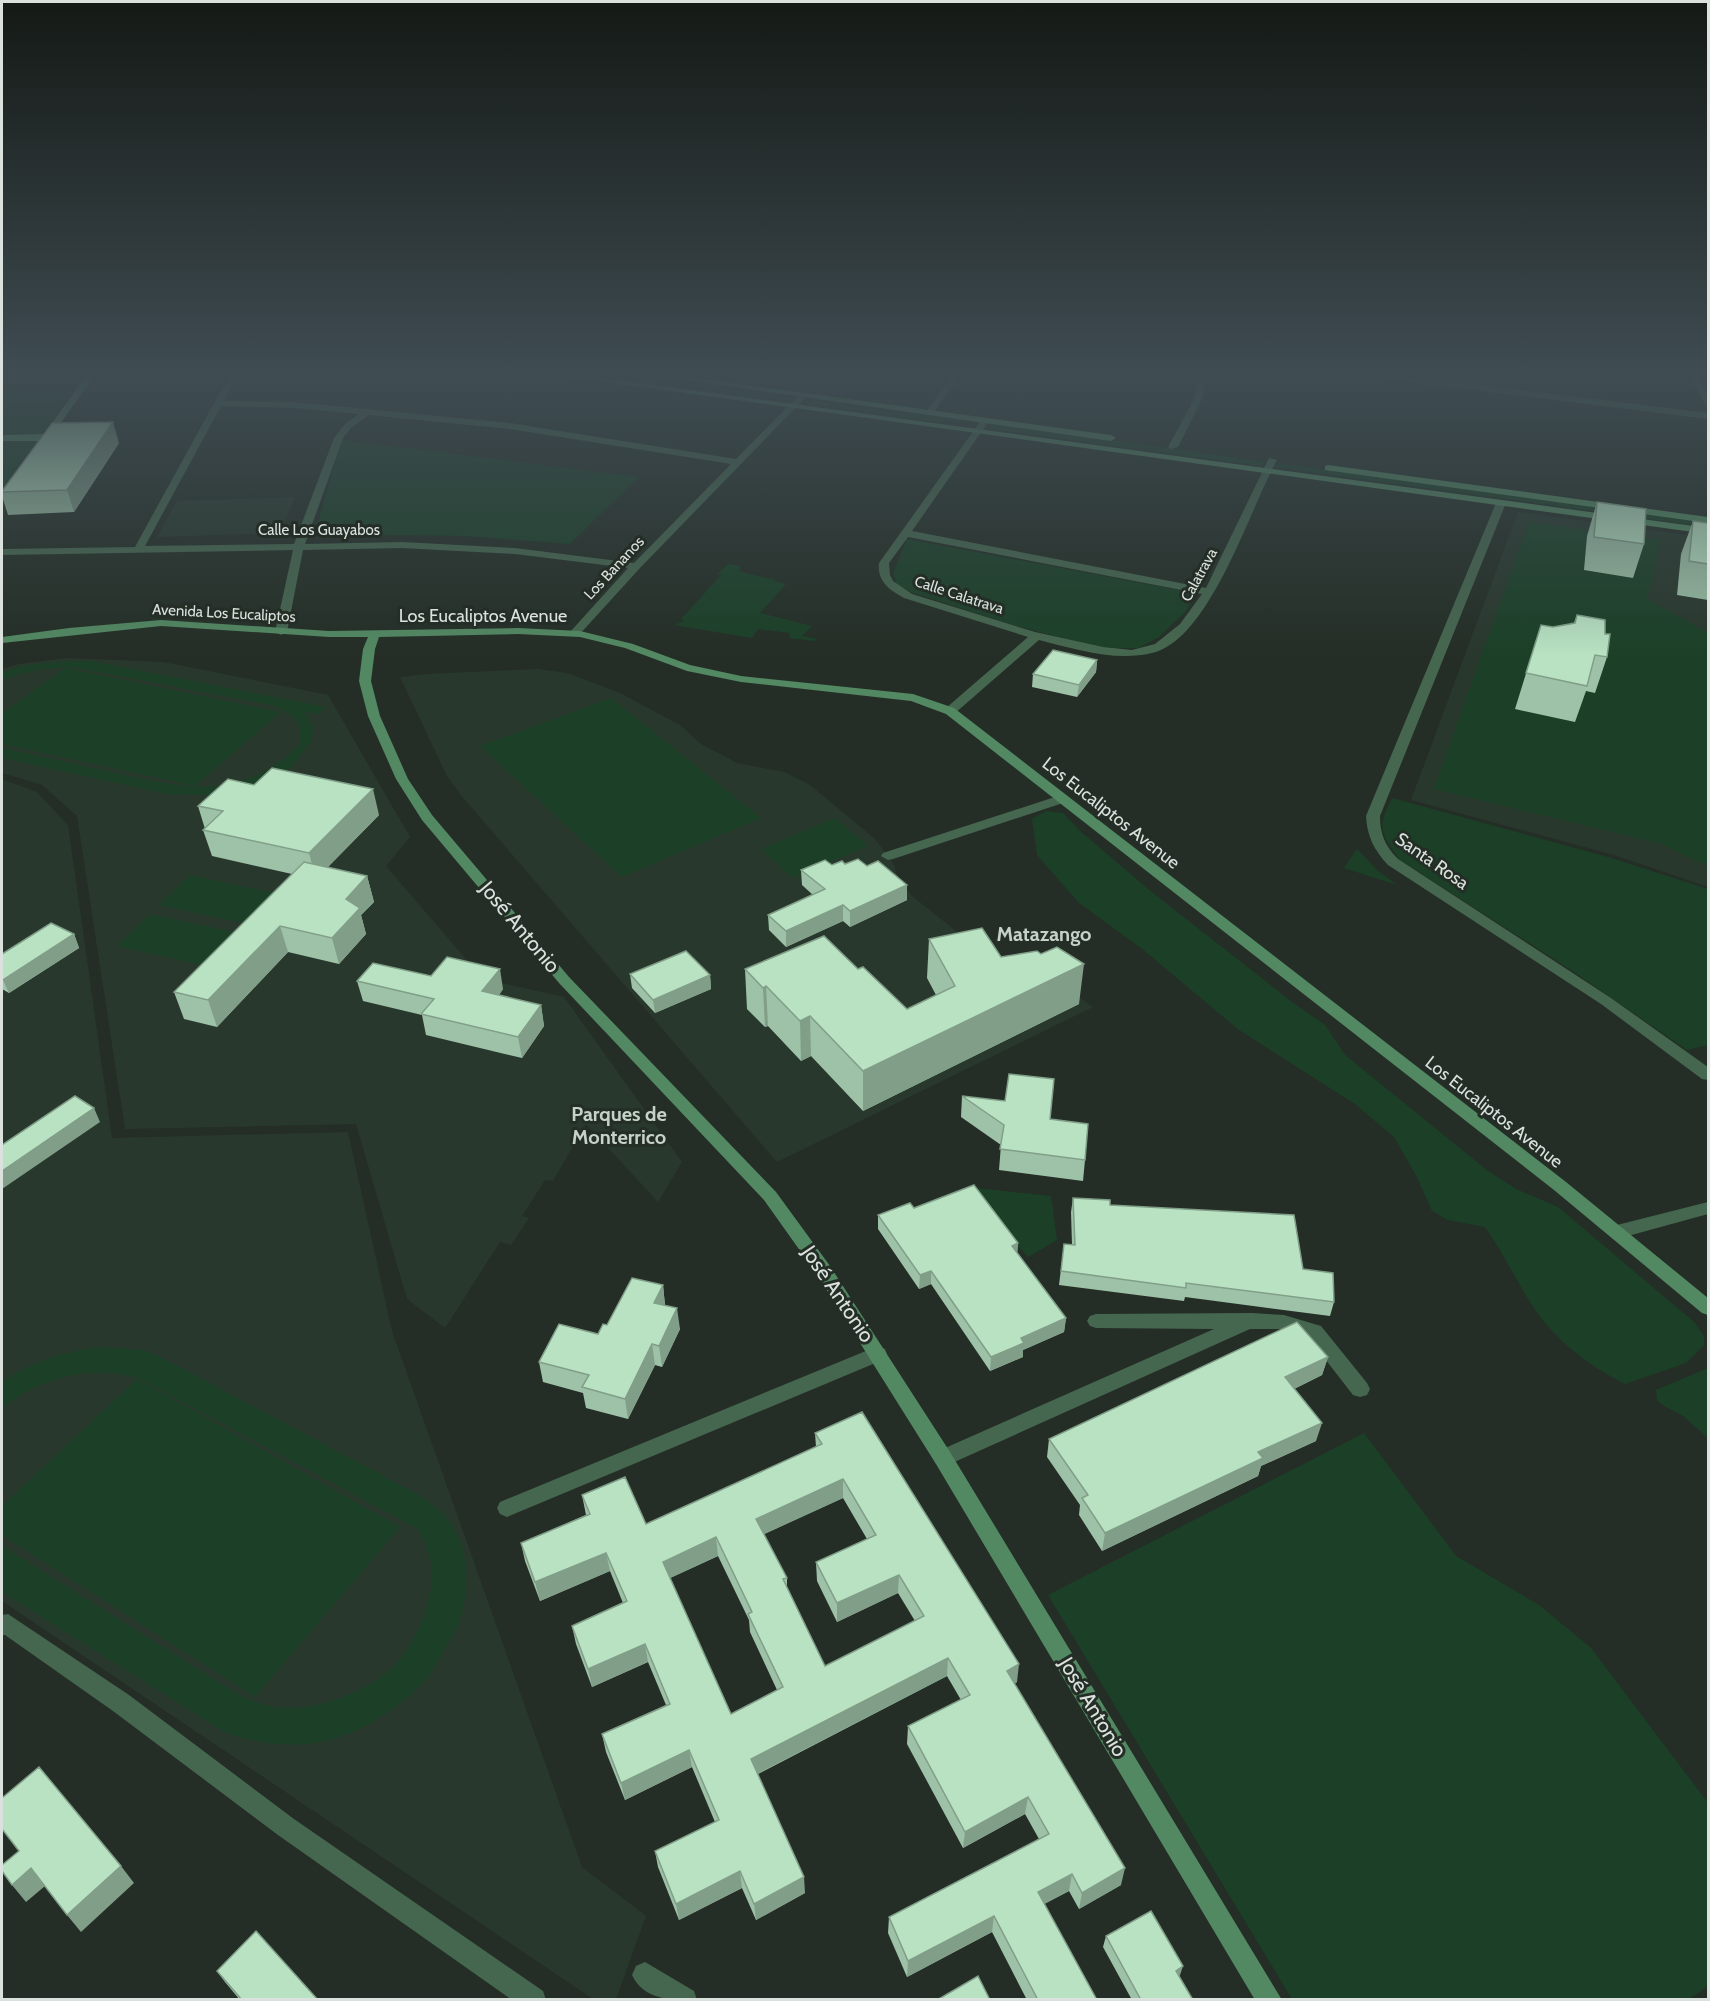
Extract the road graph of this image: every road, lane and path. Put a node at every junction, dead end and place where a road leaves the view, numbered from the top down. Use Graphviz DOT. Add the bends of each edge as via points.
graph roads {
  1 [pos="182,469"];
  2 [pos="327,469"];
  3 [pos="730,469"];
  4 [pos="949,469"];
  5 [pos="1267,469"];
  6 [pos="1296,469"];
  7 [pos="1336,469"];
  8 [pos="1501,503"];
  9 [pos="1708,520"];
  10 [pos="1708,529"];
  11 [pos="904,532"];
  12 [pos="299,545"];
  13 [pos="139,548"];
  14 [pos="2,552"];
  15 [pos="636,566"];
  16 [pos="1209,592"];
  17 [pos="281,632"];
  18 [pos="574,634"];
  19 [pos="374,635"];
  20 [pos="1038,636"];
  21 [pos="2,640"];
  22 [pos="950,711"];
  23 [pos="1064,798"];
  24 [pos="888,856"];
  25 [pos="1708,1075"];
  26 [pos="1708,1208"];
  27 [pos="1617,1232"];
  28 [pos="1708,1308"];
  29 [pos="1252,1320"];
  30 [pos="1096,1321"];
  31 [pos="878,1354"];
  32 [pos="1360,1389"];
  33 [pos="943,1458"];
  34 [pos="507,1508"];
  35 [pos="2,1625"];
  36 [pos="645,1975"];
  37 [pos="534,2000"];
  38 [pos="685,2000"];
  39 [pos="1270,2000"];
  1 -- 13 [label="street"];
  2 -- 12 [label="street"];
  3 -- 15 [label="street, Los Bananos"];
  4 -- 11 [label="street, Calle Calatrava"];
  5 -- 16 [label="street, Calatrava"];
  6 -- 8 [label="street"];
  7 -- 9 [label="street"];
  8 -- 10 [label="street"];
  8 -- 25 [label="street, Santa Rosa" via="1373,816 1373,835 1393,862 1606,1001"];
  11 -- 16 [label="street"];
  11 -- 20 [label="street, Calle Calatrava" via="884,563 883,572 894,588 908,596"];
  12 -- 13 [label="street, Calle Los Guayabos"];
  12 -- 15 [label="street, Calle Los Guayabos" via="463,546"];
  12 -- 17 [label="street"];
  13 -- 14 [label="street, Calle Los Guayabos"];
  15 -- 18 [label="street, Los Bananos"];
  16 -- 20 [label="street, Calatrava" via="1177,633 1146,651 1121,654"];
  17 -- 19 [label="street, Avenida Los Eucaliptos"];
  17 -- 21 [label="street, Avenida Los Eucaliptos" via="161,623"];
  18 -- 19 [label="street, Los Eucaliptos Avenue" via="474,631"];
  18 -- 22 [label="street, Los Eucaliptos Avenue" via="628,646 687,668 741,679 914,698"];
  19 -- 31 [label="street, José Antonio" via="365,681 374,716 402,778 427,817 564,980 770,1196"];
  20 -- 22 [label="street"];
  22 -- 23 [label="street, Los Eucaliptos Avenue"];
  23 -- 24 [label="street"];
  23 -- 27 [label="street, Los Eucaliptos Avenue"];
  26 -- 27 [label="street"];
  27 -- 28 [label="street, Los Eucaliptos Avenue"];
  29 -- 30 [label="street"];
  29 -- 32 [label="street" via="1284,1322 1314,1331"];
  29 -- 33 [label="street"];
  31 -- 33 [label="street, José Antonio"];
  31 -- 34 [label="street"];
  33 -- 39 [label="street, José Antonio"];
  35 -- 37 [label="street" via="8,1624 121,1703 286,1827"];
  36 -- 38 [label="street"];
}
